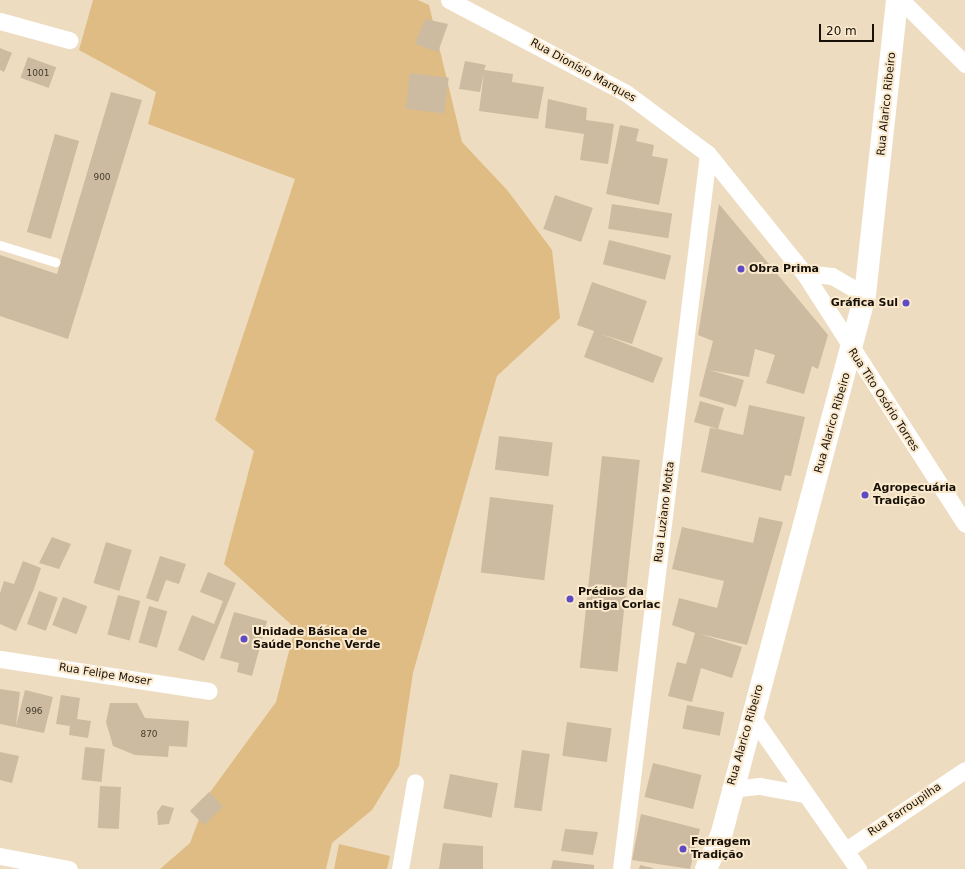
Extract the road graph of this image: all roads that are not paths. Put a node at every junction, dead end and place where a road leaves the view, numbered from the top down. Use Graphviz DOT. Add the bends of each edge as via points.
graph roads {
  1 [pos="449,0"];
  2 [pos="897,0"];
  3 [pos="901,0"];
  4 [pos="0,21"];
  5 [pos="69,40"];
  6 [pos="965,64"];
  7 [pos="708,154"];
  8 [pos="0,245"];
  9 [pos="55,262"];
  10 [pos="804,273"];
  11 [pos="865,295"];
  12 [pos="852,352"];
  13 [pos="965,524"];
  14 [pos="0,660"];
  15 [pos="209,691"];
  16 [pos="752,714"];
  17 [pos="965,770"];
  18 [pos="416,782"];
  19 [pos="730,790"];
  20 [pos="805,794"];
  21 [pos="721,836"];
  22 [pos="846,850"];
  23 [pos="0,856"];
  24 [pos="69,869"];
  25 [pos="400,869"];
  26 [pos="621,869"];
  27 [pos="706,869"];
  28 [pos="723,869"];
  29 [pos="858,869"];
  1 -- 7 [label="street, Rua Dionísio Marques" via="626,93"];
  2 -- 11 [label="main road, Rua Alarico Ribeiro"];
  3 -- 6 [label="street"];
  4 -- 5 [label="street"];
  7 -- 10 [label="street, Rua Tito Osório Torres"];
  7 -- 26 [label="street, Rua Luziano Motta"];
  8 -- 9 [label="lane"];
  10 -- 11 [label="street" via="832,276"];
  10 -- 12 [label="street, Rua Tito Osório Torres"];
  11 -- 12 [label="main road, Rua Alarico Ribeiro"];
  12 -- 13 [label="street, Rua Tito Osório Torres"];
  12 -- 16 [label="main road, Rua Alarico Ribeiro"];
  14 -- 15 [label="street, Rua Felipe Moser"];
  16 -- 19 [label="main road, Rua Alarico Ribeiro"];
  16 -- 20 [label="street"];
  17 -- 22 [label="street, Rua Farroupilha"];
  18 -- 25 [label="street"];
  19 -- 20 [label="street" via="760,786"];
  19 -- 21 [label="main road, Rua Alarico Ribeiro"];
  20 -- 22 [label="street"];
  21 -- 27 [label="main road, Rua Alarico Ribeiro"];
  21 -- 28 [label="main road, Rua Alarico Ribeiro"];
  22 -- 29 [label="street"];
  23 -- 24 [label="street"];
}
